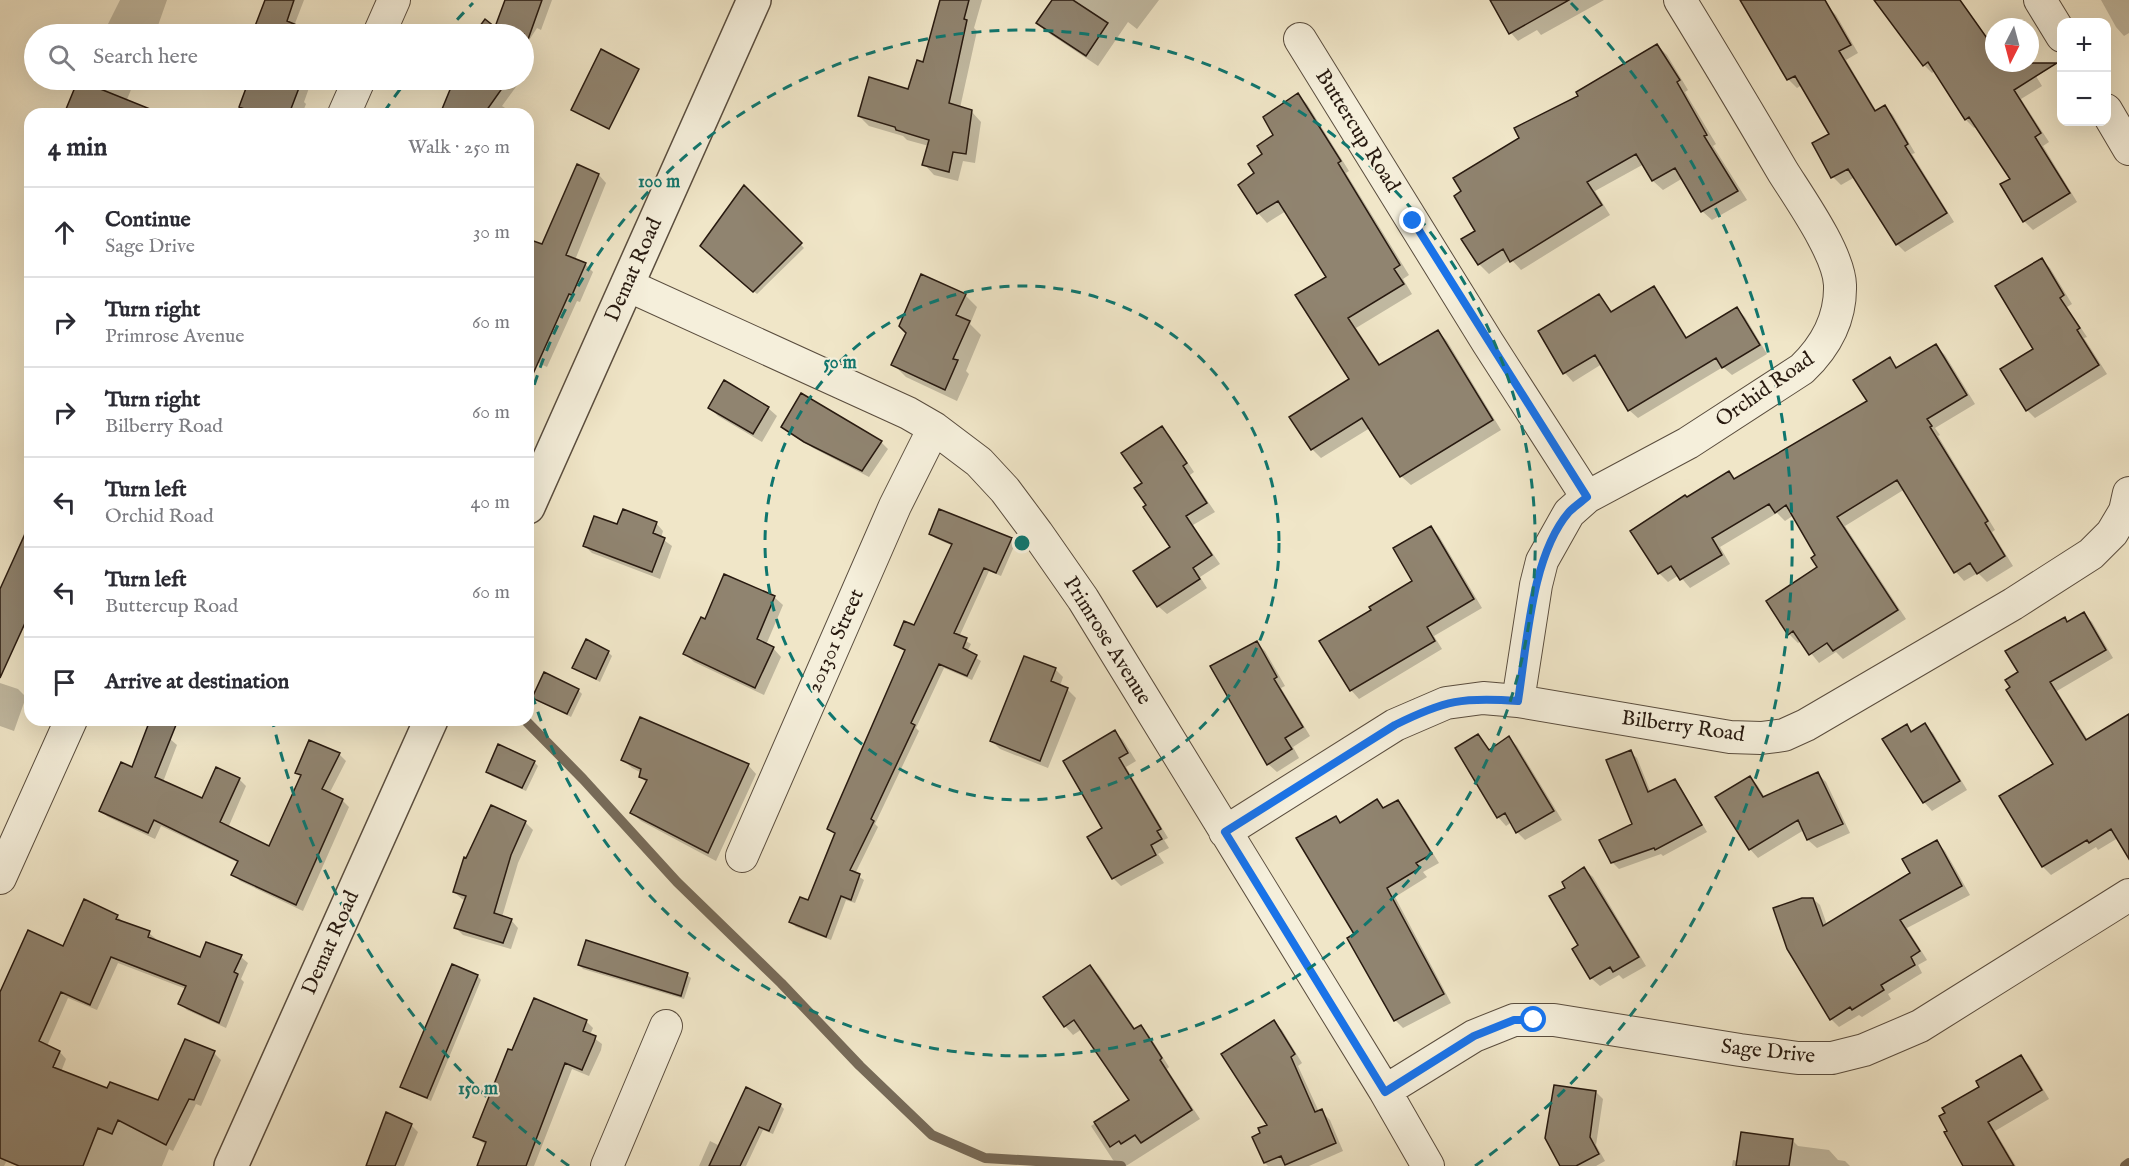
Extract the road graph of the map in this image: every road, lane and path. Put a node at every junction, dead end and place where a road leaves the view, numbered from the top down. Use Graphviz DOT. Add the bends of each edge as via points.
graph roads {
  1 [pos="394,0"];
  2 [pos="754,0"];
  3 [pos="1680,0"];
  4 [pos="2040,0"];
  5 [pos="383,24"];
  6 [pos="2057,29"];
  7 [pos="1300,39"];
  8 [pos="355,90"];
  9 [pos="347,108"];
  10 [pos="2111,118"];
  11 [pos="2129,149"];
  12 [pos="627,285"];
  13 [pos="934,428"];
  14 [pos="2129,493"];
  15 [pos="534,494"];
  16 [pos="1587,497"];
  17 [pos="1518,701"];
  18 [pos="68,726"];
  19 [pos="428,726"];
  20 [pos="1225,832"];
  21 [pos="742,856"];
  22 [pos="0,878"];
  23 [pos="2129,895"];
  24 [pos="666,1026"];
  25 [pos="1385,1092"];
  26 [pos="231,1166"];
  27 [pos="607,1166"];
  28 [pos="1428,1166"];
  1 -- 5 [label="street"];
  2 -- 12 [label="street, Demat Road"];
  3 -- 16 [label="street, Orchid Road" via="1832,258 1840,283 1835,322 1827,340 1802,369 1688,443"];
  4 -- 6 [label="street"];
  7 -- 16 [label="street, Buttercup Road"];
  8 -- 9 [label="street"];
  10 -- 11 [label="street"];
  12 -- 13 [label="street, Primrose Avenue"];
  12 -- 15 [label="street, Demat Road"];
  13 -- 20 [label="street, Primrose Avenue" via="979,462 1037,533 1083,599"];
  13 -- 21 [label="street, 201301 Street"];
  14 -- 17 [label="street, Bilberry Road" via="2125,511 2112,533 2091,554 2004,610 1784,735 1730,737"];
  16 -- 17 [label="street, Orchid Road" via="1569,513 1542,561"];
  17 -- 20 [label="street, Bilberry Road" via="1464,699 1423,711"];
  18 -- 22 [label="street"];
  19 -- 26 [label="street, Demat Road"];
  20 -- 25 [label="street, Primrose Avenue"];
  23 -- 25 [label="street, Sage Drive" via="1920,1026 1864,1050 1832,1058 1798,1058 1554,1020 1514,1020 1474,1036"];
  24 -- 27 [label="street"];
  25 -- 28 [label="street, Primrose Avenue"];
}
